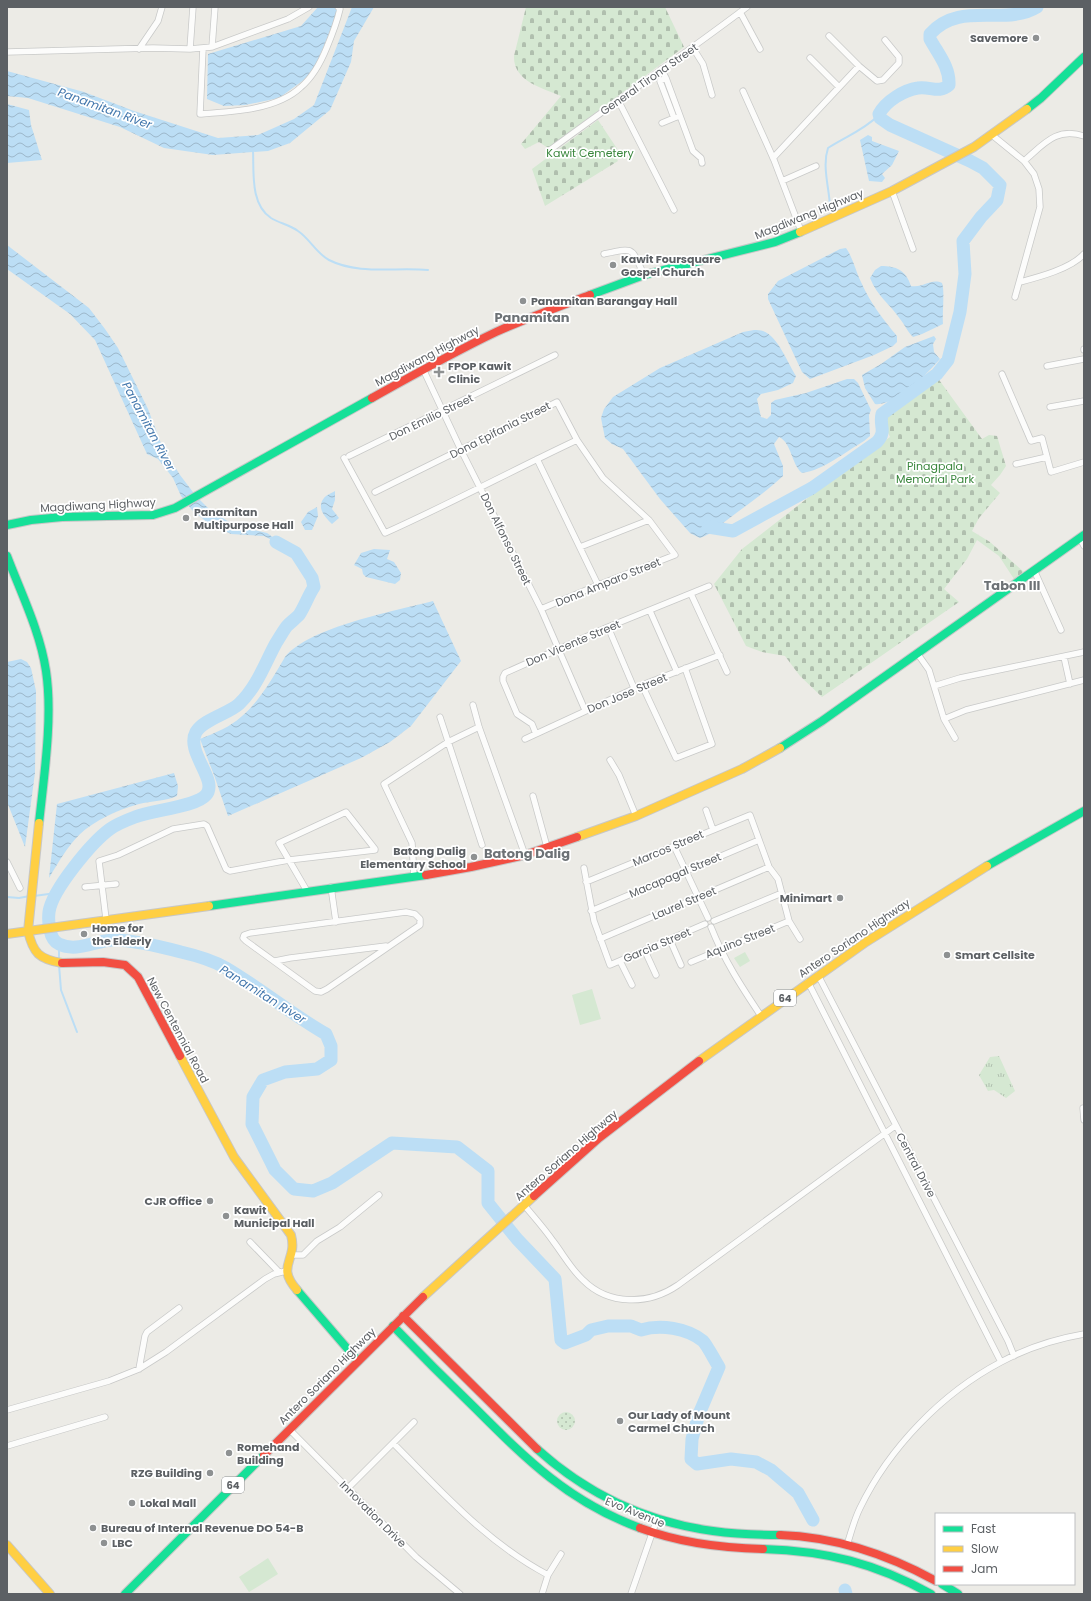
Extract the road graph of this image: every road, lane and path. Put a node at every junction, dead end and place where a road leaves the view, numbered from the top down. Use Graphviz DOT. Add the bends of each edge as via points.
graph roads {
  1 [pos="162,7"];
  2 [pos="193,7"];
  3 [pos="215,7"];
  4 [pos="298,7"];
  5 [pos="309,7"];
  6 [pos="338,7"];
  7 [pos="747,7"];
  8 [pos="740,12"];
  9 [pos="298,14"];
  10 [pos="829,36"];
  11 [pos="885,40"];
  12 [pos="212,47"];
  13 [pos="203,48"];
  14 [pos="693,48"];
  15 [pos="139,49"];
  16 [pos="190,49"];
  17 [pos="760,49"];
  18 [pos="7,52"];
  19 [pos="1084,57"];
  20 [pos="810,58"];
  21 [pos="859,66"];
  22 [pos="661,69"];
  23 [pos="839,87"];
  24 [pos="743,91"];
  25 [pos="712,95"];
  26 [pos="618,100"];
  27 [pos="677,117"];
  28 [pos="662,123"];
  29 [pos="992,135"];
  30 [pos="1084,136"];
  31 [pos="550,150"];
  32 [pos="773,158"];
  33 [pos="1024,161"];
  34 [pos="702,164"];
  35 [pos="816,166"];
  36 [pos="782,181"];
  37 [pos="892,191"];
  38 [pos="674,210"];
  39 [pos="801,231"];
  40 [pos="913,249"];
  41 [pos="604,254"];
  42 [pos="1084,254"];
  43 [pos="644,275"];
  44 [pos="1020,282"];
  45 [pos="1015,296"];
  46 [pos="555,355"];
  47 [pos="1084,358"];
  48 [pos="1047,366"];
  49 [pos="423,369"];
  50 [pos="1002,374"];
  51 [pos="1084,401"];
  52 [pos="1050,407"];
  53 [pos="443,411"];
  54 [pos="577,440"];
  55 [pos="461,450"];
  56 [pos="1047,457"];
  57 [pos="536,459"];
  58 [pos="1084,462"];
  59 [pos="1016,464"];
  60 [pos="481,488"];
  61 [pos="375,492"];
  62 [pos="648,520"];
  63 [pos="7,525"];
  64 [pos="1083,540"];
  65 [pos="580,547"];
  66 [pos="675,555"];
  67 [pos="7,556"];
  68 [pos="1034,570"];
  69 [pos="598,585"];
  70 [pos="709,586"];
  71 [pos="692,594"];
  72 [pos="541,609"];
  73 [pos="650,611"];
  74 [pos="608,627"];
  75 [pos="1061,630"];
  76 [pos="558,650"];
  77 [pos="1084,652"];
  78 [pos="917,653"];
  79 [pos="720,656"];
  80 [pos="1064,657"];
  81 [pos="685,668"];
  82 [pos="677,672"];
  83 [pos="727,672"];
  84 [pos="1084,680"];
  85 [pos="1070,684"];
  86 [pos="642,685"];
  87 [pos="934,686"];
  88 [pos="634,688"];
  89 [pos="473,705"];
  90 [pos="585,710"];
  91 [pos="440,717"];
  92 [pos="944,719"];
  93 [pos="479,727"];
  94 [pos="536,734"];
  95 [pos="955,738"];
  96 [pos="525,739"];
  97 [pos="448,742"];
  98 [pos="610,760"];
  99 [pos="533,796"];
  100 [pos="706,810"];
  101 [pos="1084,811"];
  102 [pos="636,816"];
  103 [pos="713,830"];
  104 [pos="759,840"];
  105 [pos="482,845"];
  106 [pos="674,846"];
  107 [pos="547,847"];
  108 [pos="525,855"];
  109 [pos="289,860"];
  110 [pos="7,862"];
  111 [pos="769,867"];
  112 [pos="584,868"];
  113 [pos="686,871"];
  114 [pos="414,877"];
  115 [pos="586,882"];
  116 [pos="116,884"];
  117 [pos="102,885"];
  118 [pos="85,887"];
  119 [pos="331,887"];
  120 [pos="20,888"];
  121 [pos="307,891"];
  122 [pos="782,893"];
  123 [pos="698,897"];
  124 [pos="591,910"];
  125 [pos="106,919"];
  126 [pos="711,919"];
  127 [pos="789,921"];
  128 [pos="336,922"];
  129 [pos="705,924"];
  130 [pos="711,927"];
  131 [pos="28,931"];
  132 [pos="7,934"];
  133 [pos="600,939"];
  134 [pos="800,939"];
  135 [pos="670,940"];
  136 [pos="388,946"];
  137 [pos="720,950"];
  138 [pos="645,951"];
  139 [pos="620,961"];
  140 [pos="275,962"];
  141 [pos="691,962"];
  142 [pos="681,965"];
  143 [pos="656,975"];
  144 [pos="818,975"];
  145 [pos="808,982"];
  146 [pos="632,985"];
  147 [pos="761,1016"];
  148 [pos="1084,1108"];
  149 [pos="1084,1120"];
  150 [pos="895,1126"];
  151 [pos="885,1133"];
  152 [pos="379,1196"];
  153 [pos="524,1205"];
  154 [pos="250,1242"];
  155 [pos="292,1255"];
  156 [pos="282,1271"];
  157 [pos="179,1308"];
  158 [pos="403,1316"];
  159 [pos="393,1326"];
  160 [pos="1084,1334"];
  161 [pos="1014,1356"];
  162 [pos="358,1361"];
  163 [pos="1001,1362"];
  164 [pos="139,1369"];
  165 [pos="7,1410"];
  166 [pos="105,1417"];
  167 [pos="414,1422"];
  168 [pos="289,1429"];
  169 [pos="393,1443"];
  170 [pos="7,1446"];
  171 [pos="553,1463"];
  172 [pos="544,1474"];
  173 [pos="348,1488"];
  174 [pos="657,1519"];
  175 [pos="653,1533"];
  176 [pos="720,1533"];
  177 [pos="802,1536"];
  178 [pos="7,1545"];
  179 [pos="847,1545"];
  180 [pos="718,1547"];
  181 [pos="800,1551"];
  182 [pos="561,1554"];
  183 [pos="888,1558"];
  184 [pos="843,1559"];
  185 [pos="884,1571"];
  186 [pos="548,1575"];
  187 [pos="935,1581"];
  188 [pos="944,1585"];
  189 [pos="50,1594"];
  190 [pos="125,1594"];
  191 [pos="460,1594"];
  192 [pos="542,1594"];
  193 [pos="632,1594"];
  194 [pos="931,1594"];
  195 [pos="958,1594"];
  1 -- 15 [label="street" via="158,21"];
  2 -- 16 [label="street"];
  3 -- 12 [label="street"];
  4 -- 9 [label="street"];
  5 -- 9 [label="street"];
  6 -- 13 [label="street" via="340,9 335,27 313,74 301,88 280,101 226,113 200,114"];
  7 -- 8 [label="street, General Tirona Street"];
  8 -- 14 [label="street, General Tirona Street"];
  8 -- 17 [label="street"];
  9 -- 12 [label="street"];
  10 -- 21 [label="street"];
  11 -- 21 [label="street" via="899,57 899,63 894,69 882,80 877,81"];
  12 -- 13 [label="street"];
  13 -- 16 [label="street"];
  14 -- 22 [label="street, General Tirona Street"];
  14 -- 25 [label="street" via="703,64"];
  15 -- 16 [label="street"];
  15 -- 18 [label="street"];
  19 -- 29 [label="street, Magdiwang Highway" via="1041,98"];
  20 -- 23 [label="street"];
  21 -- 23 [label="street"];
  22 -- 26 [label="street, General Tirona Street"];
  22 -- 27 [label="street"];
  23 -- 32 [label="street"];
  24 -- 32 [label="street"];
  26 -- 31 [label="street, General Tirona Street"];
  26 -- 38 [label="street"];
  27 -- 28 [label="street"];
  27 -- 34 [label="street"];
  29 -- 33 [label="street"];
  29 -- 37 [label="street, Magdiwang Highway"];
  30 -- 33 [label="street" via="1058,134"];
  32 -- 36 [label="street"];
  33 -- 44 [label="street" via="1034,174 1039,189 1040,207"];
  35 -- 36 [label="street"];
  36 -- 39 [label="street"];
  37 -- 39 [label="street, Magdiwang Highway"];
  37 -- 40 [label="street"];
  39 -- 43 [label="street, Magdiwang Highway" via="756,248"];
  41 -- 43 [label="street" via="630,250 634,253"];
  42 -- 44 [label="street" via="1078,260 1044,275"];
  43 -- 49 [label="street, Magdiwang Highway" via="496,332"];
  44 -- 45 [label="street"];
  46 -- 53 [label="street, Don Emilio Street"];
  47 -- 48 [label="street"];
  49 -- 53 [label="street, Don Alfonso Street"];
  49 -- 63 [label="street, Magdiwang Highway" via="170,510 153,515 62,517"];
  50 -- 56 [label="street" via="1031,441 1042,438"];
  51 -- 52 [label="street"];
  53 -- 55 [label="street, Don Alfonso Street"];
  53 -- 60 [label="street, Don Emilio Street" via="347,457 385,533"];
  54 -- 55 [label="street, Dona Epifania Street" via="557,402"];
  54 -- 57 [label="street, Don Emilio Street"];
  54 -- 62 [label="street, Dona Epifania Street" via="603,478"];
  55 -- 60 [label="street, Don Alfonso Street"];
  55 -- 61 [label="street, Dona Epifania Street"];
  56 -- 58 [label="street" via="1051,472"];
  56 -- 59 [label="street"];
  57 -- 60 [label="street, Don Emilio Street"];
  57 -- 65 [label="street"];
  60 -- 72 [label="street, Don Alfonso Street"];
  62 -- 65 [label="street"];
  62 -- 66 [label="street, Dona Epifania Street"];
  64 -- 68 [label="street"];
  65 -- 69 [label="street"];
  66 -- 69 [label="street, Dona Amparo Street"];
  67 -- 131 [label="street, New Centennial Road" via="39,640 47,682 45,768"];
  68 -- 75 [label="street"];
  68 -- 78 [label="street"];
  69 -- 72 [label="street, Dona Amparo Street"];
  70 -- 71 [label="street, Don Vicente Street"];
  71 -- 73 [label="street, Don Vicente Street"];
  71 -- 79 [label="street"];
  72 -- 76 [label="street, Don Alfonso Street"];
  73 -- 74 [label="street, Don Vicente Street"];
  73 -- 82 [label="street"];
  74 -- 76 [label="street, Don Vicente Street"];
  74 -- 88 [label="street"];
  76 -- 90 [label="street, Don Alfonso Street"];
  76 -- 94 [label="street, Don Vicente Street" via="505,673 503,677 517,714 532,724"];
  77 -- 80 [label="street"];
  78 -- 87 [label="street" via="929,670"];
  78 -- 102 [label="street" via="778,749 735,773"];
  79 -- 81 [label="street, Don Jose Street"];
  79 -- 83 [label="street"];
  80 -- 85 [label="street"];
  80 -- 87 [label="street" via="960,678"];
  81 -- 82 [label="street, Don Jose Street"];
  81 -- 86 [label="street" via="712,744 676,758"];
  82 -- 86 [label="street, Don Jose Street"];
  84 -- 85 [label="street"];
  85 -- 92 [label="street" via="966,710"];
  86 -- 88 [label="street, Don Jose Street"];
  87 -- 92 [label="street"];
  88 -- 90 [label="street, Don Jose Street"];
  89 -- 93 [label="street"];
  90 -- 94 [label="street, Don Jose Street"];
  91 -- 97 [label="street"];
  92 -- 95 [label="street"];
  93 -- 97 [label="street"];
  93 -- 108 [label="street"];
  94 -- 96 [label="street, Don Jose Street"];
  97 -- 105 [label="street"];
  97 -- 114 [label="street" via="384,784 412,843"];
  98 -- 102 [label="street"];
  99 -- 107 [label="street"];
  100 -- 103 [label="street"];
  101 -- 144 [label="street, Antero Soriano Highway / 64" via="966,878"];
  102 -- 107 [label="street"];
  103 -- 104 [label="street, Marcos Street" via="750,814"];
  103 -- 106 [label="street, Marcos Street"];
  104 -- 111 [label="street"];
  104 -- 113 [label="street, Macapagal Street"];
  106 -- 113 [label="street"];
  106 -- 115 [label="street, Marcos Street"];
  107 -- 108 [label="street"];
  108 -- 114 [label="street"];
  109 -- 109 [label="street" via="375,850 375,849 346,812 279,843"];
  109 -- 117 [label="street" via="226,870 204,824 173,829 118,855 99,860"];
  109 -- 121 [label="street"];
  110 -- 120 [label="street"];
  111 -- 122 [label="street" via="778,879"];
  111 -- 123 [label="street, Laurel Street"];
  112 -- 115 [label="street"];
  113 -- 123 [label="street"];
  113 -- 124 [label="street, Macapagal Street"];
  114 -- 119 [label="street"];
  115 -- 124 [label="street"];
  116 -- 117 [label="street"];
  117 -- 118 [label="street"];
  117 -- 125 [label="street"];
  119 -- 121 [label="street"];
  119 -- 128 [label="street"];
  121 -- 125 [label="street"];
  122 -- 126 [label="street"];
  122 -- 127 [label="street"];
  123 -- 126 [label="street"];
  123 -- 133 [label="street, Laurel Street"];
  124 -- 133 [label="street"];
  125 -- 131 [label="street"];
  126 -- 129 [label="street" via="705,920"];
  126 -- 130 [label="street" via="714,924"];
  127 -- 134 [label="street"];
  127 -- 137 [label="street, Aquino Street"];
  128 -- 136 [label="street" via="406,912 415,914 420,919 420,924"];
  128 -- 140 [label="street" via="244,935 246,942"];
  129 -- 130 [label="street"];
  129 -- 135 [label="street, Garcia Street"];
  130 -- 137 [label="street"];
  131 -- 132 [label="street"];
  131 -- 155 [label="street, New Centennial Road" via="32,946 47,960 59,963 116,963 125,966 138,977 234,1157 291,1235 294,1246"];
  133 -- 139 [label="street, Garcia Street" via="610,964"];
  135 -- 138 [label="street, Garcia Street"];
  135 -- 142 [label="street"];
  136 -- 140 [label="street"];
  136 -- 140 [label="street" via="321,992 315,991"];
  137 -- 141 [label="street, Aquino Street"];
  137 -- 147 [label="street"];
  138 -- 139 [label="street, Garcia Street"];
  138 -- 143 [label="street"];
  139 -- 146 [label="street"];
  144 -- 145 [label="street, Antero Soriano Highway / 64"];
  144 -- 150 [label="street, Central Drive"];
  145 -- 147 [label="street, Antero Soriano Highway / 64"];
  145 -- 151 [label="street, Central Drive"];
  147 -- 153 [label="street, Antero Soriano Highway / 64" via="599,1138"];
  148 -- 149 [label="street"];
  150 -- 151 [label="street"];
  150 -- 161 [label="street, Central Drive"];
  151 -- 153 [label="street" via="678,1285 665,1293 643,1300 613,1298 589,1286 579,1277"];
  151 -- 163 [label="street, Central Drive"];
  152 -- 155 [label="street" via="317,1241 304,1255"];
  153 -- 158 [label="street, Antero Soriano Highway / 64"];
  154 -- 156 [label="street"];
  155 -- 156 [label="street, New Centennial Road"];
  156 -- 162 [label="street"];
  156 -- 164 [label="street" via="265,1279"];
  157 -- 164 [label="street" via="147,1332"];
  158 -- 159 [label="street, Antero Soriano Highway / 64"];
  158 -- 171 [label="street, Evo Avenue" via="510,1424"];
  159 -- 162 [label="street, Antero Soriano Highway / 64"];
  159 -- 172 [label="street, Evo Avenue" via="500,1434"];
  160 -- 161 [label="street" via="1059,1339"];
  161 -- 163 [label="street"];
  162 -- 168 [label="street, Antero Soriano Highway / 64"];
  163 -- 179 [label="street" via="947,1399 905,1441 870,1489 859,1509"];
  164 -- 165 [label="street" via="109,1381"];
  166 -- 170 [label="street"];
  167 -- 169 [label="street"];
  168 -- 173 [label="street, Innovation Drive"];
  168 -- 190 [label="street, Antero Soriano Highway / 64"];
  169 -- 173 [label="street"];
  169 -- 186 [label="street" via="461,1511 498,1543 526,1564"];
  171 -- 172 [label="street"];
  171 -- 174 [label="street, Evo Avenue" via="596,1493"];
  172 -- 175 [label="street, Evo Avenue" via="589,1505"];
  173 -- 191 [label="street, Innovation Drive" via="416,1557"];
  174 -- 175 [label="street"];
  174 -- 176 [label="street, Evo Avenue"];
  175 -- 180 [label="street, Evo Avenue"];
  175 -- 193 [label="street"];
  176 -- 177 [label="street, Evo Avenue"];
  176 -- 180 [label="street"];
  177 -- 179 [label="street, Evo Avenue"];
  177 -- 181 [label="street"];
  178 -- 189 [label="street"];
  179 -- 183 [label="street, Evo Avenue"];
  179 -- 184 [label="street"];
  180 -- 181 [label="street, Evo Avenue"];
  181 -- 184 [label="street, Evo Avenue"];
  182 -- 186 [label="street"];
  183 -- 185 [label="street"];
  183 -- 187 [label="street, Evo Avenue"];
  184 -- 185 [label="street, Evo Avenue"];
  185 -- 194 [label="street, Evo Avenue"];
  186 -- 192 [label="street"];
  188 -- 195 [label="street"];
}
